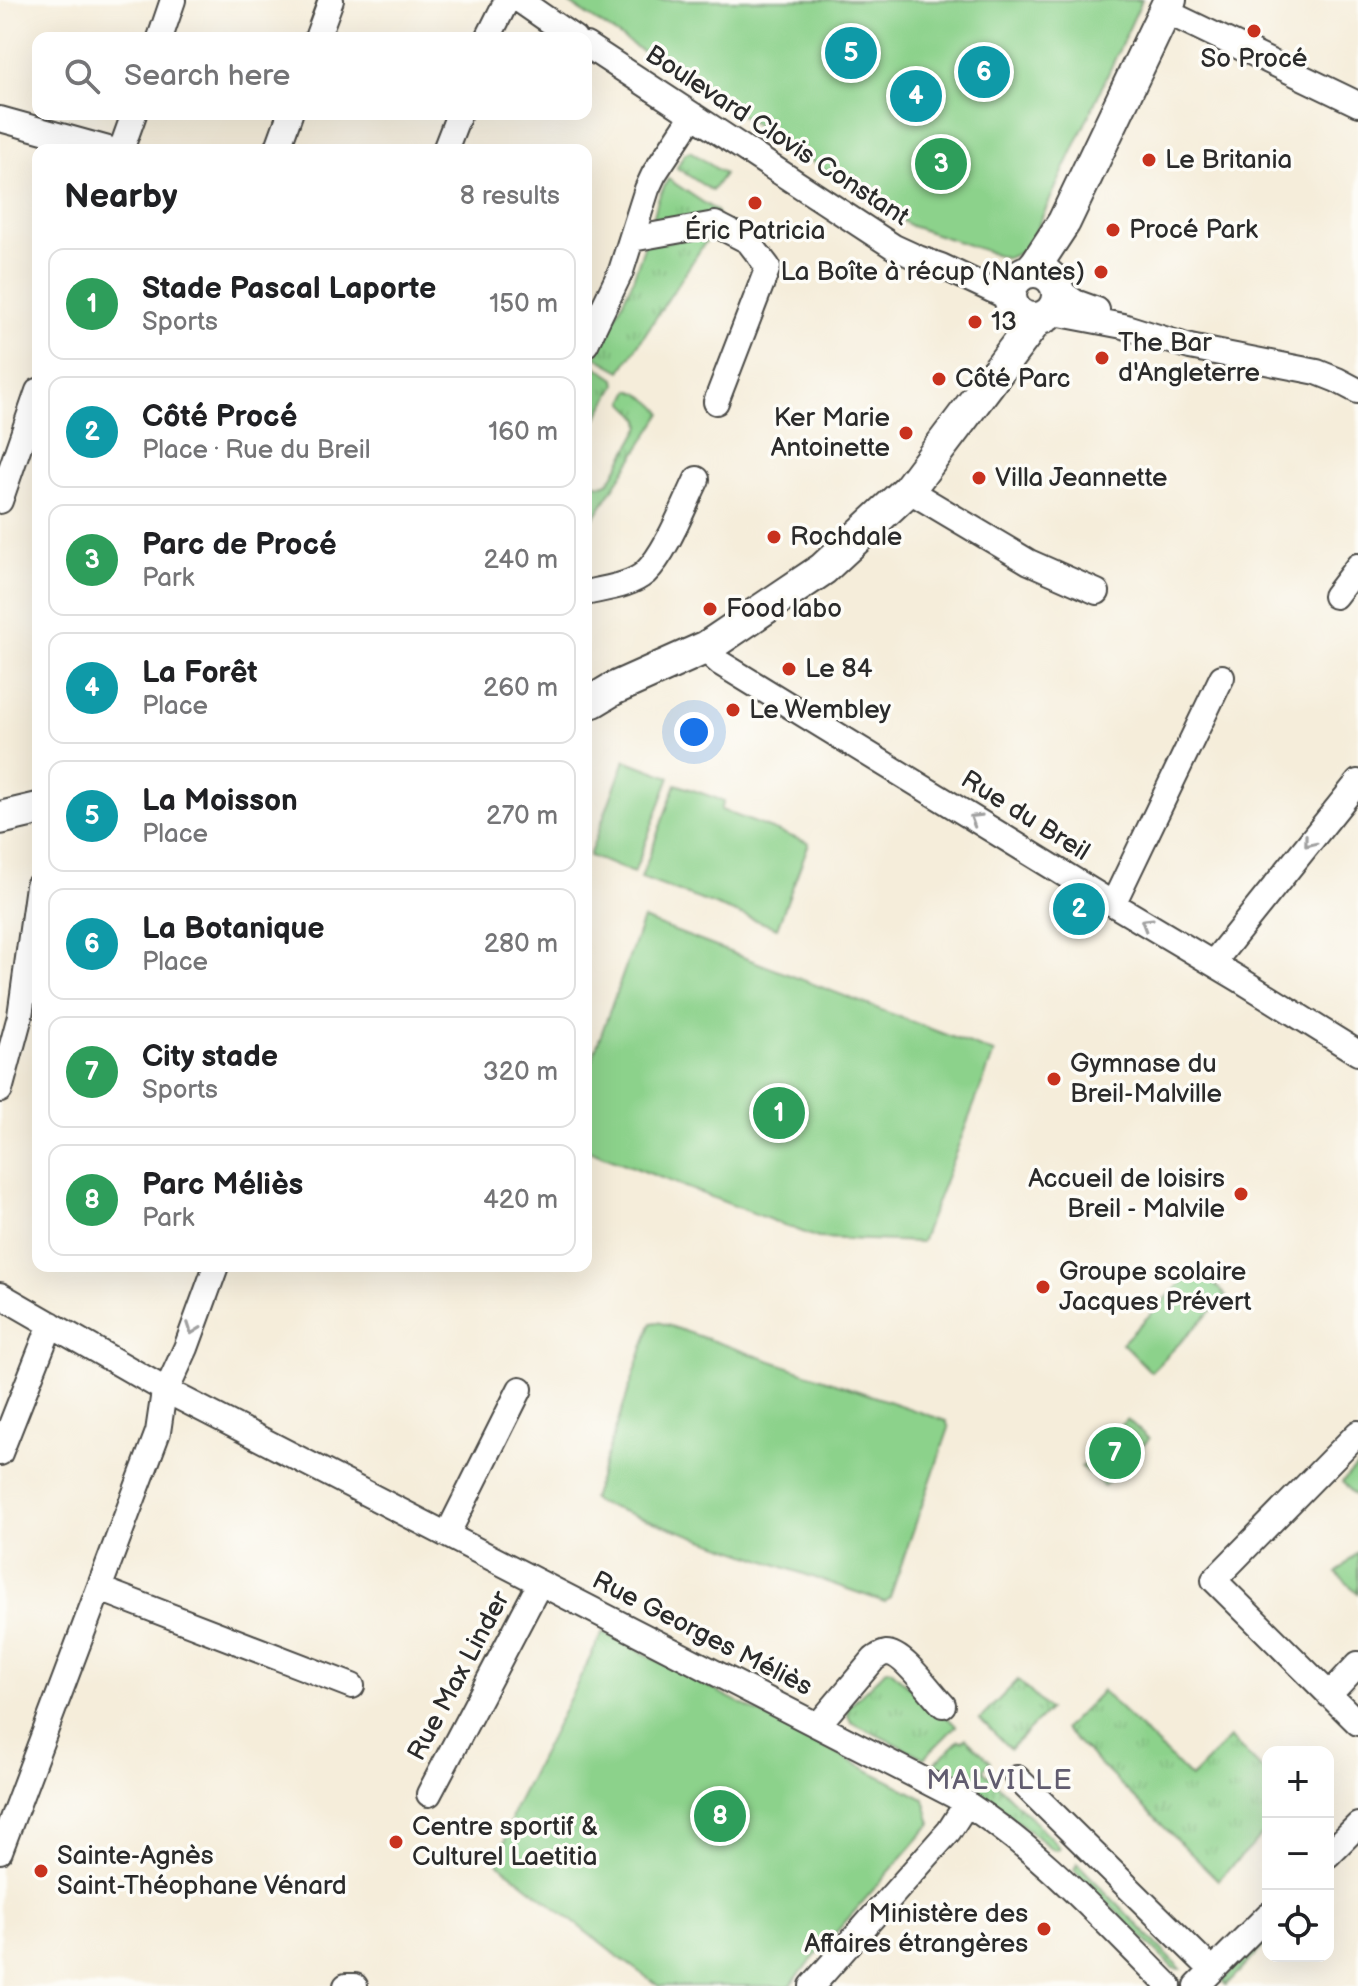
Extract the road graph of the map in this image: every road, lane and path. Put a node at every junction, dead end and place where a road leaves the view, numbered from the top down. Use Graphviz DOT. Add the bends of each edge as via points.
graph roads {
  1 [pos="173,0"];
  2 [pos="331,0"];
  3 [pos="507,0"];
  4 [pos="519,0"];
  5 [pos="1167,5"];
  6 [pos="162,32"];
  7 [pos="319,32"];
  8 [pos="491,32"];
  9 [pos="565,32"];
  10 [pos="592,49"];
  11 [pos="1358,104"];
  12 [pos="693,115"];
  13 [pos="0,119"];
  14 [pos="132,120"];
  15 [pos="288,120"];
  16 [pos="457,120"];
  17 [pos="90,144"];
  18 [pos="123,144"];
  19 [pos="279,144"];
  20 [pos="447,144"];
  21 [pos="632,239"];
  22 [pos="1033,294"];
  23 [pos="592,332"];
  24 [pos="1358,391"];
  25 [pos="716,402"];
  26 [pos="32,408"];
  27 [pos="697,479"];
  28 [pos="908,490"];
  29 [pos="0,501"];
  30 [pos="1358,566"];
  31 [pos="592,592"];
  32 [pos="1097,592"];
  33 [pos="1335,596"];
  34 [pos="707,647"];
  35 [pos="1222,677"];
  36 [pos="595,694"];
  37 [pos="1358,782"];
  38 [pos="32,810"];
  39 [pos="0,818"];
  40 [pos="32,822"];
  41 [pos="0,828"];
  42 [pos="1113,904"];
  43 [pos="32,929"];
  44 [pos="1213,963"];
  45 [pos="1358,1053"];
  46 [pos="0,1090"];
  47 [pos="214,1272"];
  48 [pos="0,1295"];
  49 [pos="51,1324"];
  50 [pos="520,1389"];
  51 [pos="175,1395"];
  52 [pos="1358,1433"];
  53 [pos="0,1453"];
  54 [pos="447,1535"];
  55 [pos="540,1583"];
  56 [pos="100,1589"];
  57 [pos="1358,1664"];
  58 [pos="352,1686"];
  59 [pos="1329,1695"];
  60 [pos="943,1705"];
  61 [pos="1358,1723"];
  62 [pos="818,1725"];
  63 [pos="1017,1778"];
  64 [pos="429,1794"];
  65 [pos="967,1803"];
  66 [pos="1357,1829"];
  67 [pos="1083,1842"];
  68 [pos="1334,1850"];
  69 [pos="0,1851"];
  70 [pos="1054,1871"];
  71 [pos="1262,1921"];
  72 [pos="1205,1978"];
  73 [pos="812,1986"];
  74 [pos="1169,1986"];
  1 -- 6 [label="street"];
  2 -- 7 [label="street"];
  3 -- 8 [label="street"];
  4 -- 9 [label="street"];
  5 -- 11 [label="street"];
  5 -- 22 [label="main road"];
  10 -- 12 [label="street, Boulevard Clovis Constant"];
  12 -- 21 [label="street" via="654,174"];
  12 -- 22 [label="street, Boulevard Clovis Constant" via="894,247"];
  13 -- 17 [label="street"];
  14 -- 18 [label="street"];
  15 -- 19 [label="street"];
  16 -- 20 [label="street"];
  21 -- 23 [label="street"];
  21 -- 25 [label="street" via="715,224 748,241 768,267"];
  22 -- 24 [label="street, Boulevard Clovis Constant" via="1060,314 1317,372"];
  22 -- 28 [label="main road" via="987,384"];
  26 -- 29 [label="street"];
  27 -- 31 [label="street" via="644,573"];
  28 -- 32 [label="street" via="1029,562"];
  28 -- 34 [label="main road" via="823,569"];
  30 -- 33 [label="street"];
  34 -- 36 [label="main road"];
  42 -- 34 [label="street, Rue du Breil, one-way" via="720,663"];
  35 -- 42 [label="street"];
  37 -- 44 [label="street, one-way"];
  38 -- 39 [label="main road"];
  40 -- 41 [label="main road"];
  44 -- 42 [label="street, Rue du Breil, one-way"];
  43 -- 46 [label="street" via="20,1016"];
  44 -- 45 [label="street, Rue du Breil"];
  47 -- 51 [label="street, one-way"];
  48 -- 49 [label="street, Rue Georges Méliès"];
  49 -- 51 [label="street, Rue Georges Méliès"];
  49 -- 53 [label="street"];
  50 -- 54 [label="street"];
  51 -- 54 [label="street, Rue Georges Méliès"];
  51 -- 56 [label="street" via="175,1413 158,1432"];
  52 -- 59 [label="street" via="1214,1580"];
  54 -- 55 [label="street, Rue Georges Méliès"];
  55 -- 62 [label="street, Rue Georges Méliès"];
  55 -- 64 [label="street, Rue Max Linder"];
  56 -- 58 [label="street"];
  56 -- 69 [label="street"];
  57 -- 59 [label="street"];
  59 -- 61 [label="street"];
  60 -- 62 [label="street" via="900,1658 886,1653 874,1659"];
  62 -- 65 [label="street, Rue Georges Méliès"];
  63 -- 67 [label="street"];
  65 -- 70 [label="street, Rue Georges Méliès"];
  65 -- 73 [label="street" via="949,1831"];
  66 -- 68 [label="street"];
  67 -- 70 [label="street"];
  67 -- 72 [label="street"];
  70 -- 74 [label="street, Rue Georges Méliès"];
  71 -- 72 [label="street"];
}
